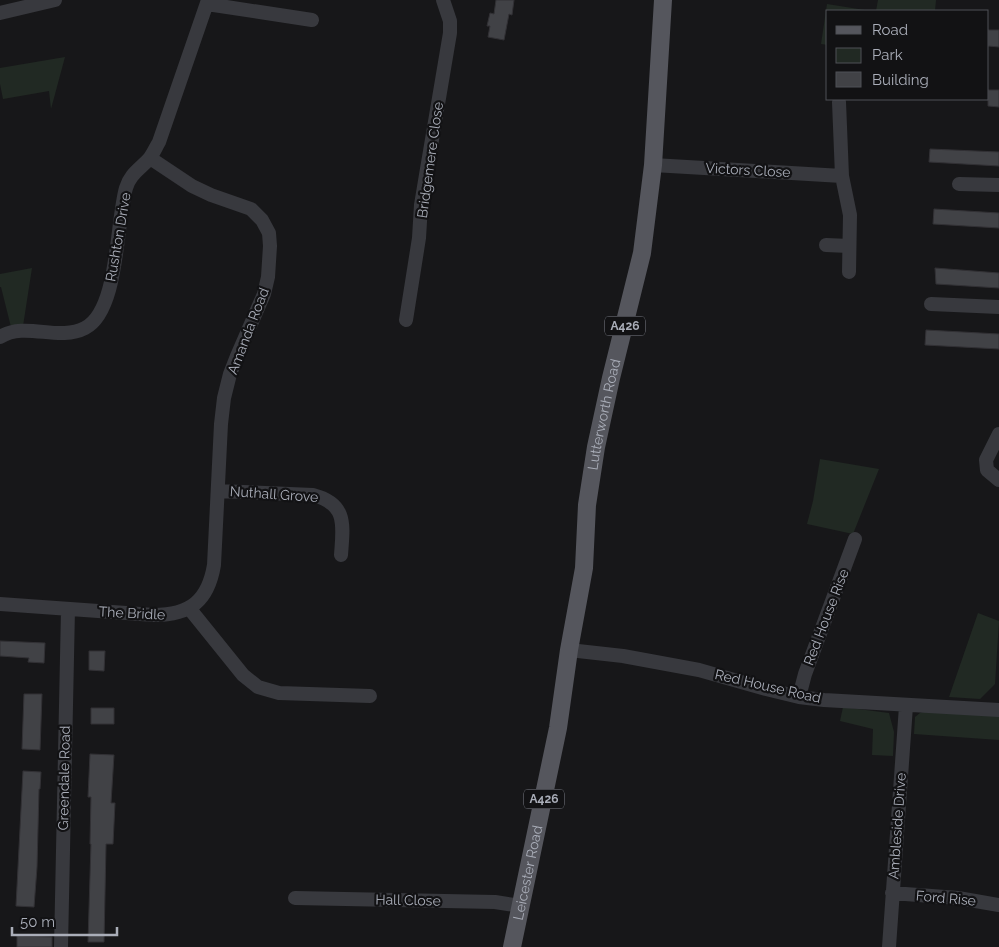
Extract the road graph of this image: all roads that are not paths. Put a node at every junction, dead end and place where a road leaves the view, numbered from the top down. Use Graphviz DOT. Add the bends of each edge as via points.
graph roads {
  1 [pos="55,0"];
  2 [pos="443,0"];
  3 [pos="663,0"];
  4 [pos="207,2"];
  5 [pos="0,12"];
  6 [pos="312,20"];
  7 [pos="839,102"];
  8 [pos="150,158"];
  9 [pos="653,165"];
  10 [pos="842,176"];
  11 [pos="959,184"];
  12 [pos="999,185"];
  13 [pos="826,245"];
  14 [pos="849,246"];
  15 [pos="849,272"];
  16 [pos="931,304"];
  17 [pos="999,307"];
  18 [pos="406,320"];
  19 [pos="0,337"];
  20 [pos="221,424"];
  21 [pos="999,434"];
  22 [pos="999,480"];
  23 [pos="218,491"];
  24 [pos="855,539"];
  25 [pos="341,555"];
  26 [pos="0,604"];
  27 [pos="189,608"];
  28 [pos="68,609"];
  29 [pos="569,650"];
  30 [pos="370,696"];
  31 [pos="799,697"];
  32 [pos="906,706"];
  33 [pos="999,710"];
  34 [pos="892,893"];
  35 [pos="295,898"];
  36 [pos="999,905"];
  37 [pos="521,906"];
  38 [pos="61,947"];
  39 [pos="512,947"];
  40 [pos="889,947"];
  1 -- 5 [label="street"];
  2 -- 18 [label="street, Bridgemere Close" via="450,33"];
  3 -- 9 [label="main road, Lutterworth Road / A426"];
  4 -- 6 [label="street"];
  4 -- 8 [label="street, Rushton Drive" via="159,142"];
  7 -- 10 [label="street"];
  8 -- 19 [label="street, Rushton Drive" via="133,173 126,187 112,277 98,318 72,332 18,330"];
  8 -- 20 [label="street, Amanda Road" via="192,186 251,208 269,234 269,269 264,294 230,374"];
  9 -- 10 [label="street, Victors Close"];
  9 -- 29 [label="main road, Lutterworth Road / A426" via="642,253 596,447 587,505 584,568"];
  10 -- 14 [label="street" via="850,215"];
  11 -- 12 [label="street"];
  13 -- 14 [label="street"];
  14 -- 15 [label="street"];
  16 -- 17 [label="street"];
  20 -- 23 [label="street, The Bridle"];
  21 -- 22 [label="street" via="986,460 987,470"];
  23 -- 25 [label="street, Nuthall Grove" via="324,498 335,505 340,516 343,527"];
  23 -- 27 [label="street, The Bridle" via="212,578 207,591"];
  24 -- 31 [label="street, Red House Rise" via="804,674"];
  26 -- 28 [label="street, The Bridle"];
  27 -- 28 [label="street, The Bridle" via="172,615"];
  27 -- 30 [label="street" via="243,675 258,687 279,693"];
  28 -- 38 [label="street, Greendale Road"];
  29 -- 31 [label="street, Red House Road" via="699,670"];
  29 -- 37 [label="main road, Leicester Road / A426" via="558,728"];
  31 -- 32 [label="street, Red House Road"];
  32 -- 33 [label="street, Red House Road"];
  32 -- 34 [label="street, Ambleside Drive"];
  34 -- 36 [label="street, Ford Rise"];
  34 -- 40 [label="street, Ambleside Drive"];
  35 -- 37 [label="street, Hall Close" via="495,902"];
  37 -- 39 [label="main road, Leicester Road / A426"];
}
